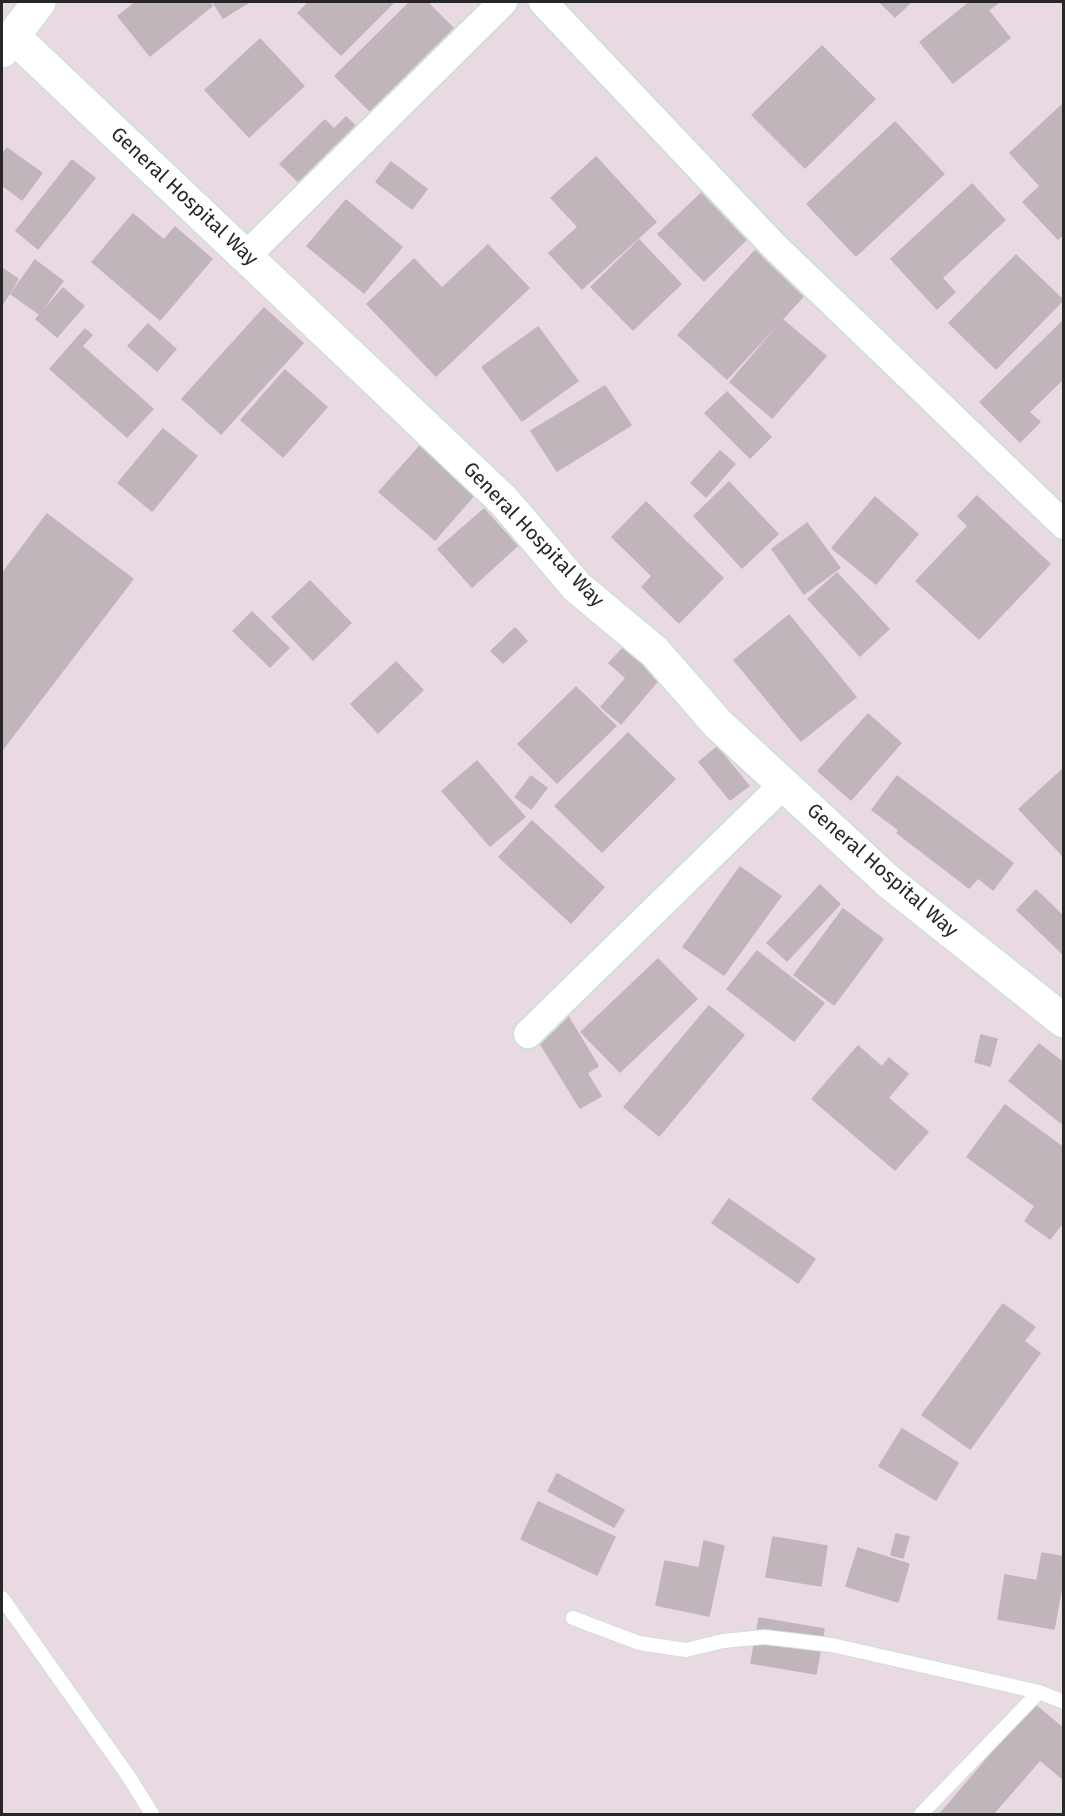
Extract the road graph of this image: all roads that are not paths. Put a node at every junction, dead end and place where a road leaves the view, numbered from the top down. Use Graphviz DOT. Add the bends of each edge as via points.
graph roads {
  1 [pos="39,2"];
  2 [pos="503,2"];
  3 [pos="543,2"];
  4 [pos="7,43"];
  5 [pos="246,256"];
  6 [pos="1064,525"];
  7 [pos="784,784"];
  8 [pos="1064,1021"];
  9 [pos="528,1034"];
  10 [pos="2,1598"];
  11 [pos="573,1618"];
  12 [pos="1039,1692"];
  13 [pos="1064,1702"];
  14 [pos="152,1815"];
  15 [pos="921,1815"];
  1 -- 4 [label="main road"];
  2 -- 5 [label="street"];
  3 -- 6 [label="street" via="774,246"];
  4 -- 5 [label="main road, General Hospital Way"];
  5 -- 7 [label="main road, General Hospital Way" via="504,501 577,587 655,652 718,724"];
  7 -- 8 [label="main road, General Hospital Way" via="890,882"];
  7 -- 9 [label="street"];
  10 -- 14 [label="lane"];
  11 -- 12 [label="lane" via="639,1643 686,1650 764,1636 832,1645"];
  12 -- 13 [label="lane"];
  12 -- 15 [label="lane"];
}
